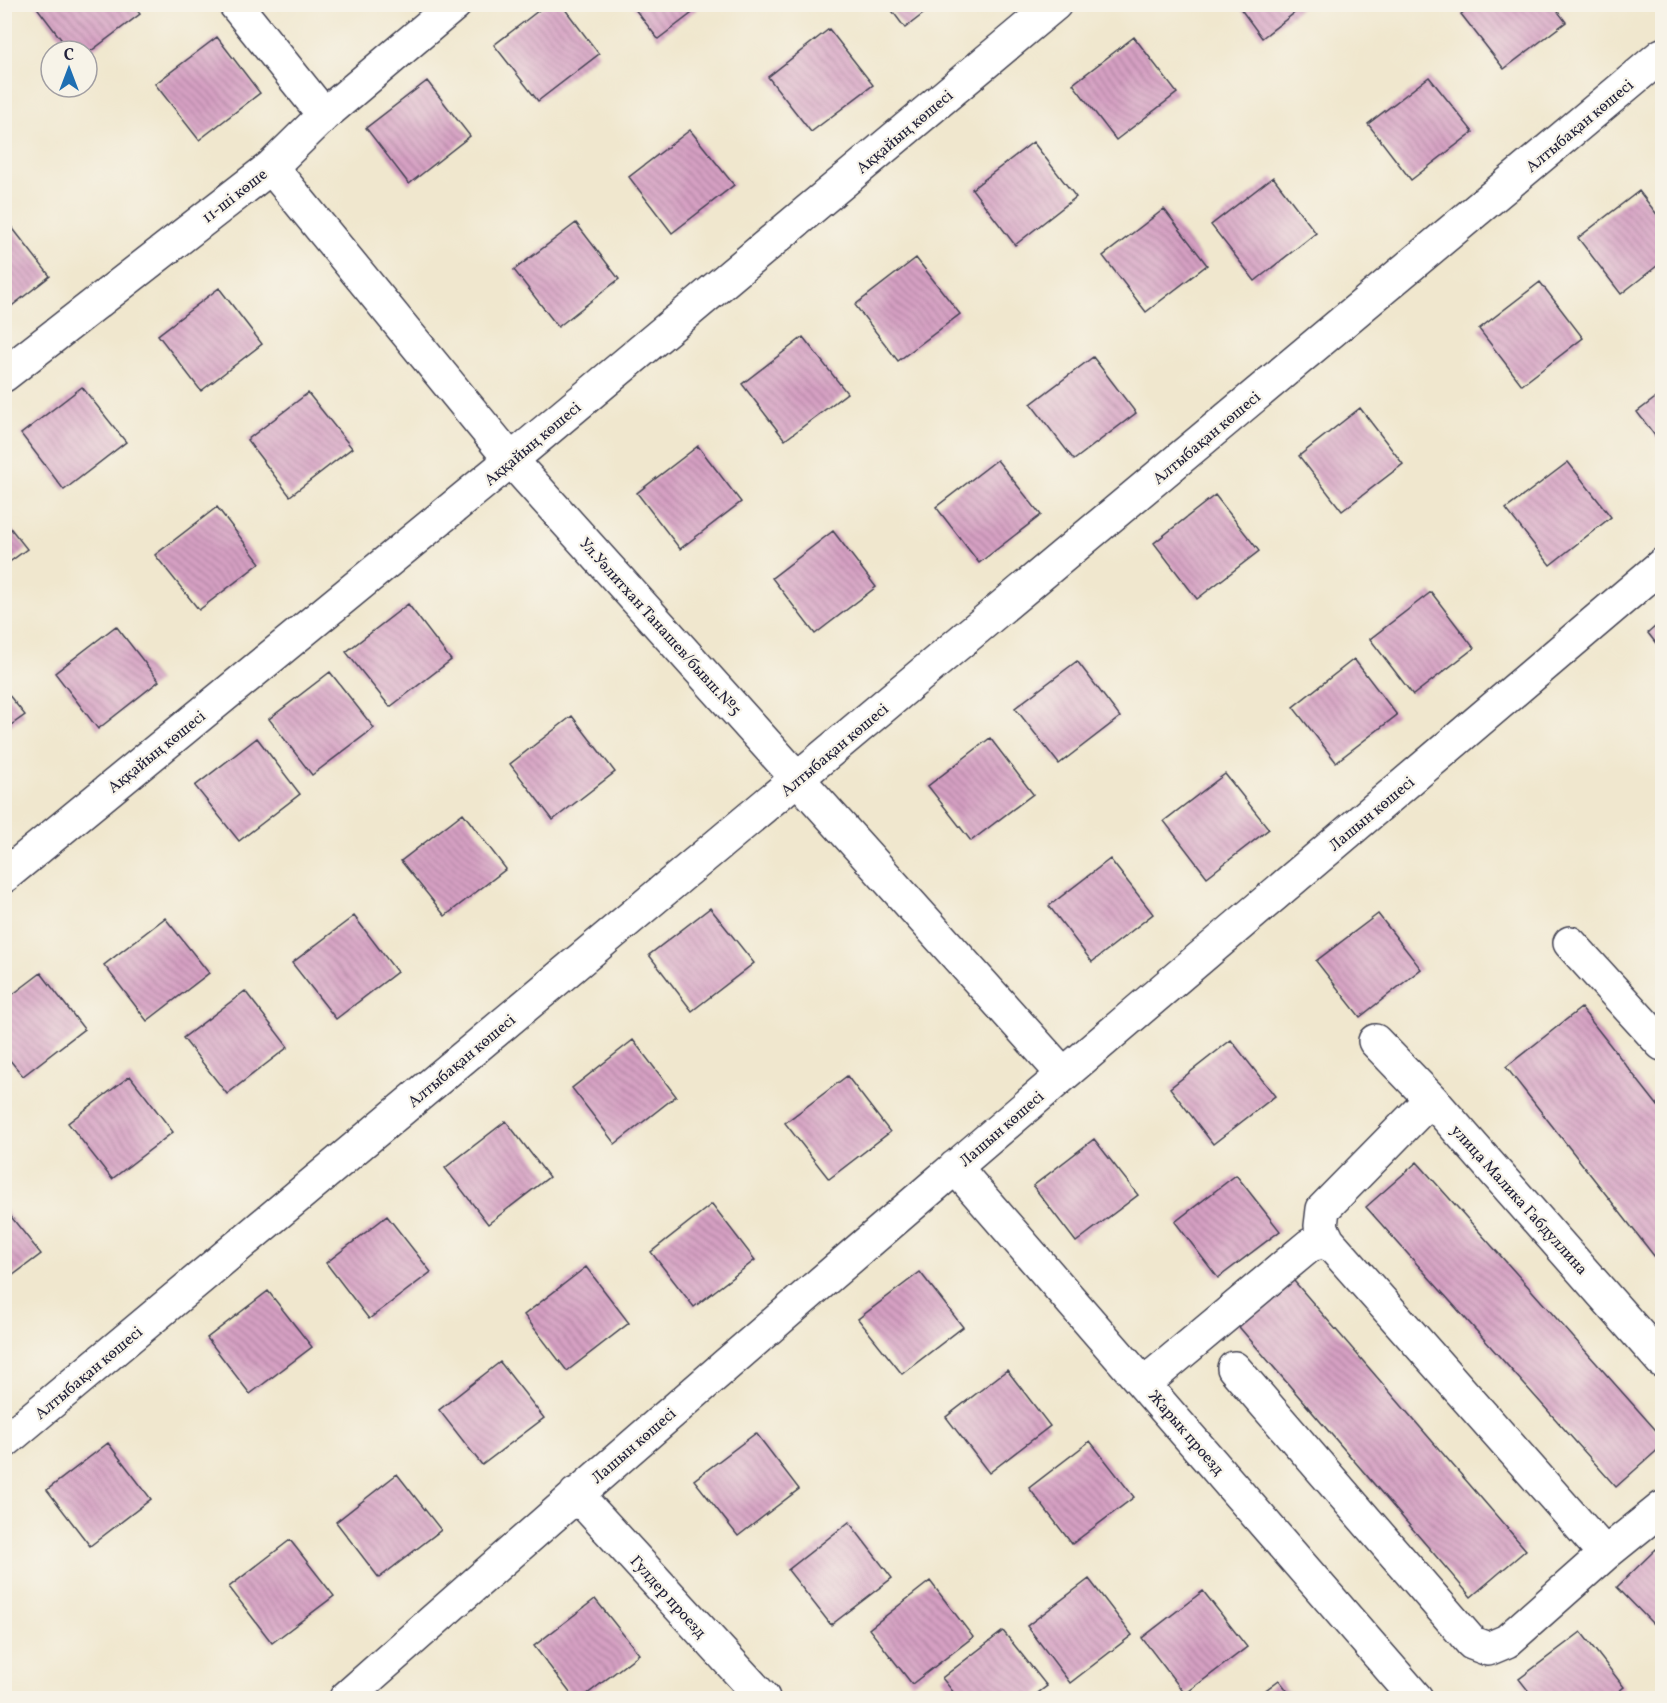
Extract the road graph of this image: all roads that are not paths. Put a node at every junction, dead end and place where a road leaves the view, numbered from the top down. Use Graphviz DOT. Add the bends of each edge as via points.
graph roads {
  1 [pos="236,4"];
  2 [pos="455,4"];
  3 [pos="1055,4"];
  4 [pos="1662,55"];
  5 [pos="324,115"];
  6 [pos="271,167"];
  7 [pos="4,375"];
  8 [pos="511,460"];
  9 [pos="1662,565"];
  10 [pos="798,779"];
  11 [pos="4,876"];
  12 [pos="1570,944"];
  13 [pos="1375,1041"];
  14 [pos="1662,1044"];
  15 [pos="1063,1074"];
  16 [pos="1431,1099"];
  17 [pos="955,1167"];
  18 [pos="1328,1241"];
  19 [pos="1662,1360"];
  20 [pos="1234,1368"];
  21 [pos="1145,1383"];
  22 [pos="4,1442"];
  23 [pos="576,1494"];
  24 [pos="1662,1508"];
  25 [pos="1605,1554"];
  26 [pos="346,1698"];
  27 [pos="763,1698"];
  28 [pos="1416,1698"];
  1 -- 5 [label="street"];
  2 -- 5 [label="street, 11-ші көше"];
  3 -- 8 [label="street, Аққайың көшесі"];
  4 -- 10 [label="street, Алтыбақан көшесі"];
  5 -- 6 [label="street, 11-ші көше"];
  6 -- 7 [label="street, 11-ші көше"];
  6 -- 8 [label="street, Ул.Уәлитхан Танашев/бывш.№5"];
  8 -- 10 [label="street, Ул.Уәлитхан Танашев/бывш.№5"];
  8 -- 11 [label="street, Аққайың көшесі"];
  9 -- 15 [label="street, Лашын көшесі"];
  10 -- 15 [label="street, Ул.Уәлитхан Танашев/бывш.№5"];
  10 -- 22 [label="street, Алтыбақан көшесі"];
  12 -- 14 [label="street"];
  13 -- 16 [label="street, улица Малика Габдуллина"];
  15 -- 17 [label="street, Лашын көшесі"];
  16 -- 18 [label="street" via="1323,1209 1321,1226"];
  16 -- 19 [label="street, улица Малика Габдуллина"];
  17 -- 21 [label="street, Жарык проезд"];
  17 -- 23 [label="street, Лашын көшесі"];
  18 -- 21 [label="street" via="1310,1245"];
  18 -- 25 [label="street"];
  20 -- 25 [label="street" via="1472,1643 1488,1648 1507,1641"];
  21 -- 28 [label="street, Жарык проезд"];
  23 -- 26 [label="street, Лашын көшесі"];
  23 -- 27 [label="street, Гулдер проезд"];
  24 -- 25 [label="street"];
}
